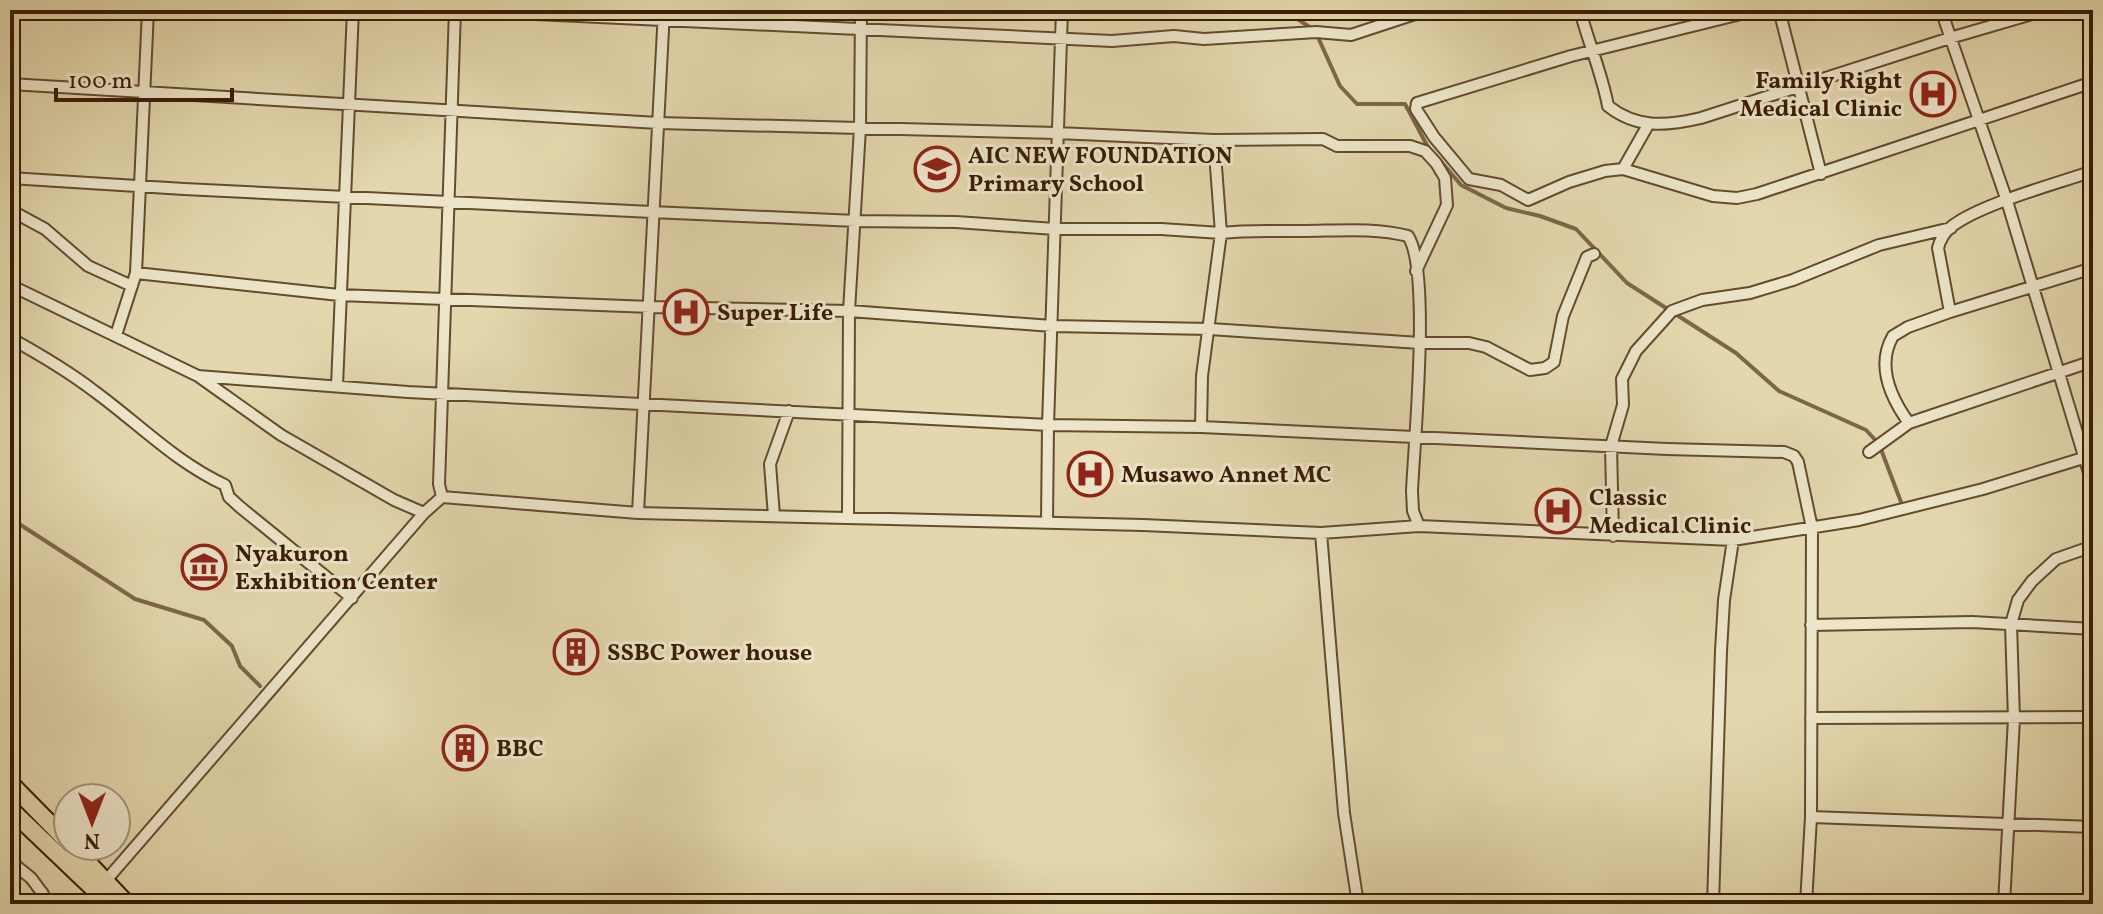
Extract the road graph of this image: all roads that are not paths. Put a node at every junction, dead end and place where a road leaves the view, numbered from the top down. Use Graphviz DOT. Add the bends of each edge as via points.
graph roads {
  1 [pos="148,10"];
  2 [pos="353,10"];
  3 [pos="454,10"];
  4 [pos="861,10"];
  5 [pos="1062,10"];
  6 [pos="1427,10"];
  7 [pos="1580,10"];
  8 [pos="1757,10"];
  9 [pos="1779,10"];
  10 [pos="1941,10"];
  11 [pos="2046,10"];
  12 [pos="664,15"];
  13 [pos="861,28"];
  14 [pos="1062,38"];
  15 [pos="1950,38"];
  16 [pos="1591,50"];
  17 [pos="2093,82"];
  18 [pos="10,84"];
  19 [pos="1797,86"];
  20 [pos="144,92"];
  21 [pos="350,103"];
  22 [pos="450,111"];
  23 [pos="1978,122"];
  24 [pos="658,123"];
  25 [pos="1648,125"];
  26 [pos="860,128"];
  27 [pos="1057,133"];
  28 [pos="1214,140"];
  29 [pos="1623,169"];
  30 [pos="2093,171"];
  31 [pos="1821,174"];
  32 [pos="10,178"];
  33 [pos="142,186"];
  34 [pos="343,196"];
  35 [pos="2007,201"];
  36 [pos="447,203"];
  37 [pos="10,210"];
  38 [pos="652,212"];
  39 [pos="856,221"];
  40 [pos="1951,228"];
  41 [pos="1055,229"];
  42 [pos="1221,233"];
  43 [pos="1594,254"];
  44 [pos="2093,268"];
  45 [pos="1416,271"];
  46 [pos="136,273"];
  47 [pos="10,285"];
  48 [pos="132,286"];
  49 [pos="2032,287"];
  50 [pos="339,295"];
  51 [pos="444,299"];
  52 [pos="651,307"];
  53 [pos="849,311"];
  54 [pos="1950,312"];
  55 [pos="1052,326"];
  56 [pos="1210,329"];
  57 [pos="116,335"];
  58 [pos="10,338"];
  59 [pos="1420,343"];
  60 [pos="2093,361"];
  61 [pos="2058,373"];
  62 [pos="198,376"];
  63 [pos="337,386"];
  64 [pos="442,393"];
  65 [pos="643,404"];
  66 [pos="789,411"];
  67 [pos="847,415"];
  68 [pos="1909,423"];
  69 [pos="1048,425"];
  70 [pos="1201,427"];
  71 [pos="1414,438"];
  72 [pos="1611,446"];
  73 [pos="1869,452"];
  74 [pos="2088,456"];
  75 [pos="2093,486"];
  76 [pos="442,497"];
  77 [pos="424,513"];
  78 [pos="638,513"];
  79 [pos="774,516"];
  80 [pos="848,518"];
  81 [pos="1047,523"];
  82 [pos="1419,526"];
  83 [pos="1812,528"];
  84 [pos="1321,533"];
  85 [pos="1613,536"];
  86 [pos="1733,540"];
  87 [pos="2093,546"];
  88 [pos="352,598"];
  89 [pos="2011,624"];
  90 [pos="1811,625"];
  91 [pos="2093,629"];
  92 [pos="2093,717"];
  93 [pos="1811,718"];
  94 [pos="2014,719"];
  95 [pos="10,783"];
  96 [pos="1811,817"];
  97 [pos="14,822"];
  98 [pos="2006,823"];
  99 [pos="52,826"];
  100 [pos="2093,827"];
  101 [pos="10,861"];
  102 [pos="82,862"];
  103 [pos="102,892"];
  104 [pos="43,894"];
  105 [pos="127,904"];
  106 [pos="1358,904"];
  107 [pos="1713,904"];
  108 [pos="1806,904"];
  109 [pos="1825,904"];
  110 [pos="2004,904"];
  1 -- 20 [label="street"];
  2 -- 21 [label="street"];
  3 -- 12 [label="street"];
  3 -- 22 [label="street"];
  4 -- 13 [label="street"];
  5 -- 14 [label="street"];
  6 -- 14 [label="street" via="1351,35"];
  7 -- 16 [label="street"];
  8 -- 16 [label="street"];
  9 -- 19 [label="street"];
  10 -- 15 [label="street"];
  11 -- 15 [label="street"];
  12 -- 13 [label="street"];
  12 -- 24 [label="street"];
  13 -- 14 [label="street"];
  13 -- 26 [label="street"];
  14 -- 27 [label="street"];
  15 -- 19 [label="street"];
  15 -- 23 [label="street"];
  16 -- 25 [label="street" via="1608,106"];
  16 -- 29 [label="street" via="1417,103 1416,109 1469,179 1501,185 1528,200 1569,182"];
  17 -- 23 [label="street"];
  18 -- 20 [label="street"];
  19 -- 25 [label="street" via="1701,118"];
  19 -- 31 [label="street"];
  20 -- 21 [label="street"];
  20 -- 33 [label="street"];
  21 -- 22 [label="street"];
  21 -- 34 [label="street"];
  22 -- 24 [label="street"];
  22 -- 36 [label="street"];
  23 -- 31 [label="street"];
  23 -- 35 [label="street"];
  24 -- 26 [label="street"];
  24 -- 38 [label="street"];
  25 -- 29 [label="street"];
  26 -- 27 [label="street"];
  26 -- 39 [label="street"];
  27 -- 28 [label="street"];
  27 -- 41 [label="street"];
  28 -- 42 [label="street"];
  28 -- 45 [label="street" via="1323,139 1337,146 1410,146 1425,151 1445,178 1447,205"];
  29 -- 31 [label="street" via="1737,198"];
  30 -- 35 [label="street"];
  32 -- 33 [label="street"];
  33 -- 34 [label="street"];
  33 -- 46 [label="street"];
  34 -- 36 [label="street"];
  34 -- 50 [label="street"];
  35 -- 40 [label="street"];
  35 -- 49 [label="street"];
  36 -- 38 [label="street"];
  36 -- 51 [label="street"];
  37 -- 48 [label="street" via="45,229 88,266"];
  38 -- 39 [label="street"];
  38 -- 52 [label="street"];
  39 -- 41 [label="street"];
  39 -- 53 [label="street"];
  40 -- 54 [label="street" via="1938,248"];
  40 -- 72 [label="street" via="1879,245 1750,293 1672,311 1636,351 1622,379 1623,405"];
  41 -- 42 [label="street"];
  41 -- 55 [label="street"];
  42 -- 45 [label="street" via="1337,229 1400,234 1413,243"];
  42 -- 56 [label="street"];
  43 -- 59 [label="street" via="1587,257 1569,297 1554,362 1545,368 1530,370 1469,343"];
  44 -- 49 [label="street"];
  45 -- 59 [label="street"];
  46 -- 48 [label="street"];
  46 -- 50 [label="street"];
  47 -- 57 [label="street"];
  48 -- 57 [label="street"];
  49 -- 54 [label="street"];
  49 -- 61 [label="street"];
  50 -- 51 [label="street"];
  50 -- 63 [label="street"];
  51 -- 52 [label="street"];
  51 -- 64 [label="street"];
  52 -- 53 [label="street"];
  52 -- 65 [label="street"];
  53 -- 55 [label="street"];
  53 -- 67 [label="street"];
  54 -- 68 [label="street" via="1908,327 1887,345 1883,361 1894,400"];
  55 -- 56 [label="street"];
  55 -- 69 [label="street"];
  56 -- 59 [label="street"];
  56 -- 70 [label="street"];
  57 -- 62 [label="street"];
  58 -- 88 [label="street" via="225,485 240,507"];
  59 -- 71 [label="street"];
  60 -- 61 [label="street"];
  61 -- 68 [label="street"];
  61 -- 74 [label="street"];
  62 -- 63 [label="street"];
  62 -- 77 [label="street" via="281,435"];
  63 -- 64 [label="street"];
  64 -- 65 [label="street"];
  64 -- 76 [label="street"];
  65 -- 66 [label="street"];
  65 -- 78 [label="street"];
  66 -- 67 [label="street"];
  66 -- 79 [label="street" via="770,464"];
  67 -- 69 [label="street"];
  67 -- 80 [label="street"];
  68 -- 73 [label="street"];
  69 -- 70 [label="street"];
  69 -- 81 [label="street"];
  70 -- 71 [label="street"];
  71 -- 72 [label="street"];
  71 -- 82 [label="street" via="1413,511"];
  72 -- 83 [label="street" via="1794,456"];
  72 -- 85 [label="street"];
  74 -- 75 [label="street"];
  74 -- 83 [label="street" via="1918,506"];
  76 -- 77 [label="street"];
  76 -- 78 [label="street"];
  77 -- 88 [label="street"];
  78 -- 79 [label="street"];
  79 -- 80 [label="street"];
  80 -- 81 [label="street"];
  81 -- 84 [label="street"];
  82 -- 84 [label="street"];
  82 -- 85 [label="street"];
  83 -- 86 [label="street"];
  83 -- 90 [label="street"];
  84 -- 106 [label="street" via="1344,813"];
  85 -- 86 [label="street"];
  86 -- 107 [label="street" via="1721,651"];
  87 -- 89 [label="street" via="2056,559 2032,581 2018,600"];
  88 -- 103 [label="street"];
  89 -- 90 [label="street"];
  89 -- 91 [label="street"];
  89 -- 94 [label="street"];
  90 -- 93 [label="street"];
  92 -- 94 [label="street"];
  93 -- 94 [label="street"];
  93 -- 96 [label="street"];
  94 -- 98 [label="street"];
  95 -- 99 [label="main road"];
  96 -- 98 [label="street"];
  96 -- 108 [label="street"];
  97 -- 103 [label="main road"];
  98 -- 100 [label="street"];
  98 -- 110 [label="street"];
  101 -- 104 [label="street"];
  102 -- 103 [label="main road"];
  103 -- 105 [label="main road"];
  108 -- 109 [label="street"];
}
